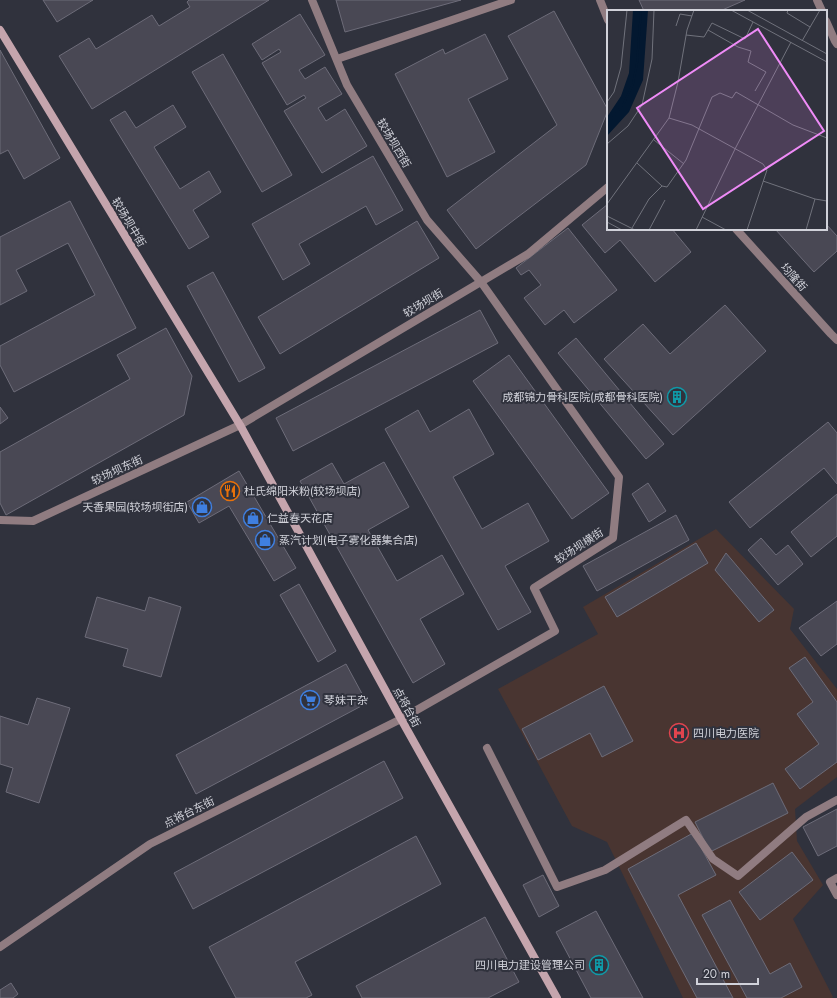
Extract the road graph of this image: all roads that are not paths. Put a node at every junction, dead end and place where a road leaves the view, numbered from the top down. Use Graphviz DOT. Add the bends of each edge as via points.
graph roads {
  1 [pos="312,0"];
  2 [pos="511,0"];
  3 [pos="600,0"];
  4 [pos="817,0"];
  5 [pos="822,10"];
  6 [pos="607,18"];
  7 [pos="827,23"];
  8 [pos="0,30"];
  9 [pos="837,44"];
  10 [pos="337,59"];
  11 [pos="607,188"];
  12 [pos="737,230"];
  13 [pos="481,282"];
  14 [pos="837,340"];
  15 [pos="240,425"];
  16 [pos="0,520"];
  17 [pos="401,719"];
  18 [pos="487,748"];
  19 [pos="837,800"];
  20 [pos="837,878"];
  21 [pos="837,895"];
  22 [pos="0,947"];
  23 [pos="557,998"];
  1 -- 10 [label="street, 较场坝西街"];
  2 -- 10 [label="street"];
  3 -- 6 [label="street"];
  4 -- 5 [label="street"];
  7 -- 9 [label="street"];
  8 -- 15 [label="street, 较场坝中街"];
  10 -- 13 [label="street, 较场坝西街" via="347,85 427,220"];
  11 -- 13 [label="street, 较场坝街" via="528,254"];
  12 -- 14 [label="street, 均隆街"];
  13 -- 15 [label="street, 较场坝街"];
  13 -- 17 [label="street, 较场坝横街" via="619,478 613,538 534,588 555,630"];
  15 -- 16 [label="street, 较场坝东街" via="33,521"];
  15 -- 17 [label="street, 点将台街"];
  17 -- 22 [label="street, 点将台东街" via="150,844"];
  17 -- 23 [label="street, 点将台街"];
  18 -- 19 [label="street" via="557,887 605,870 686,820 713,859 738,876 806,816"];
  20 -- 21 [label="street" via="830,882"];
}
